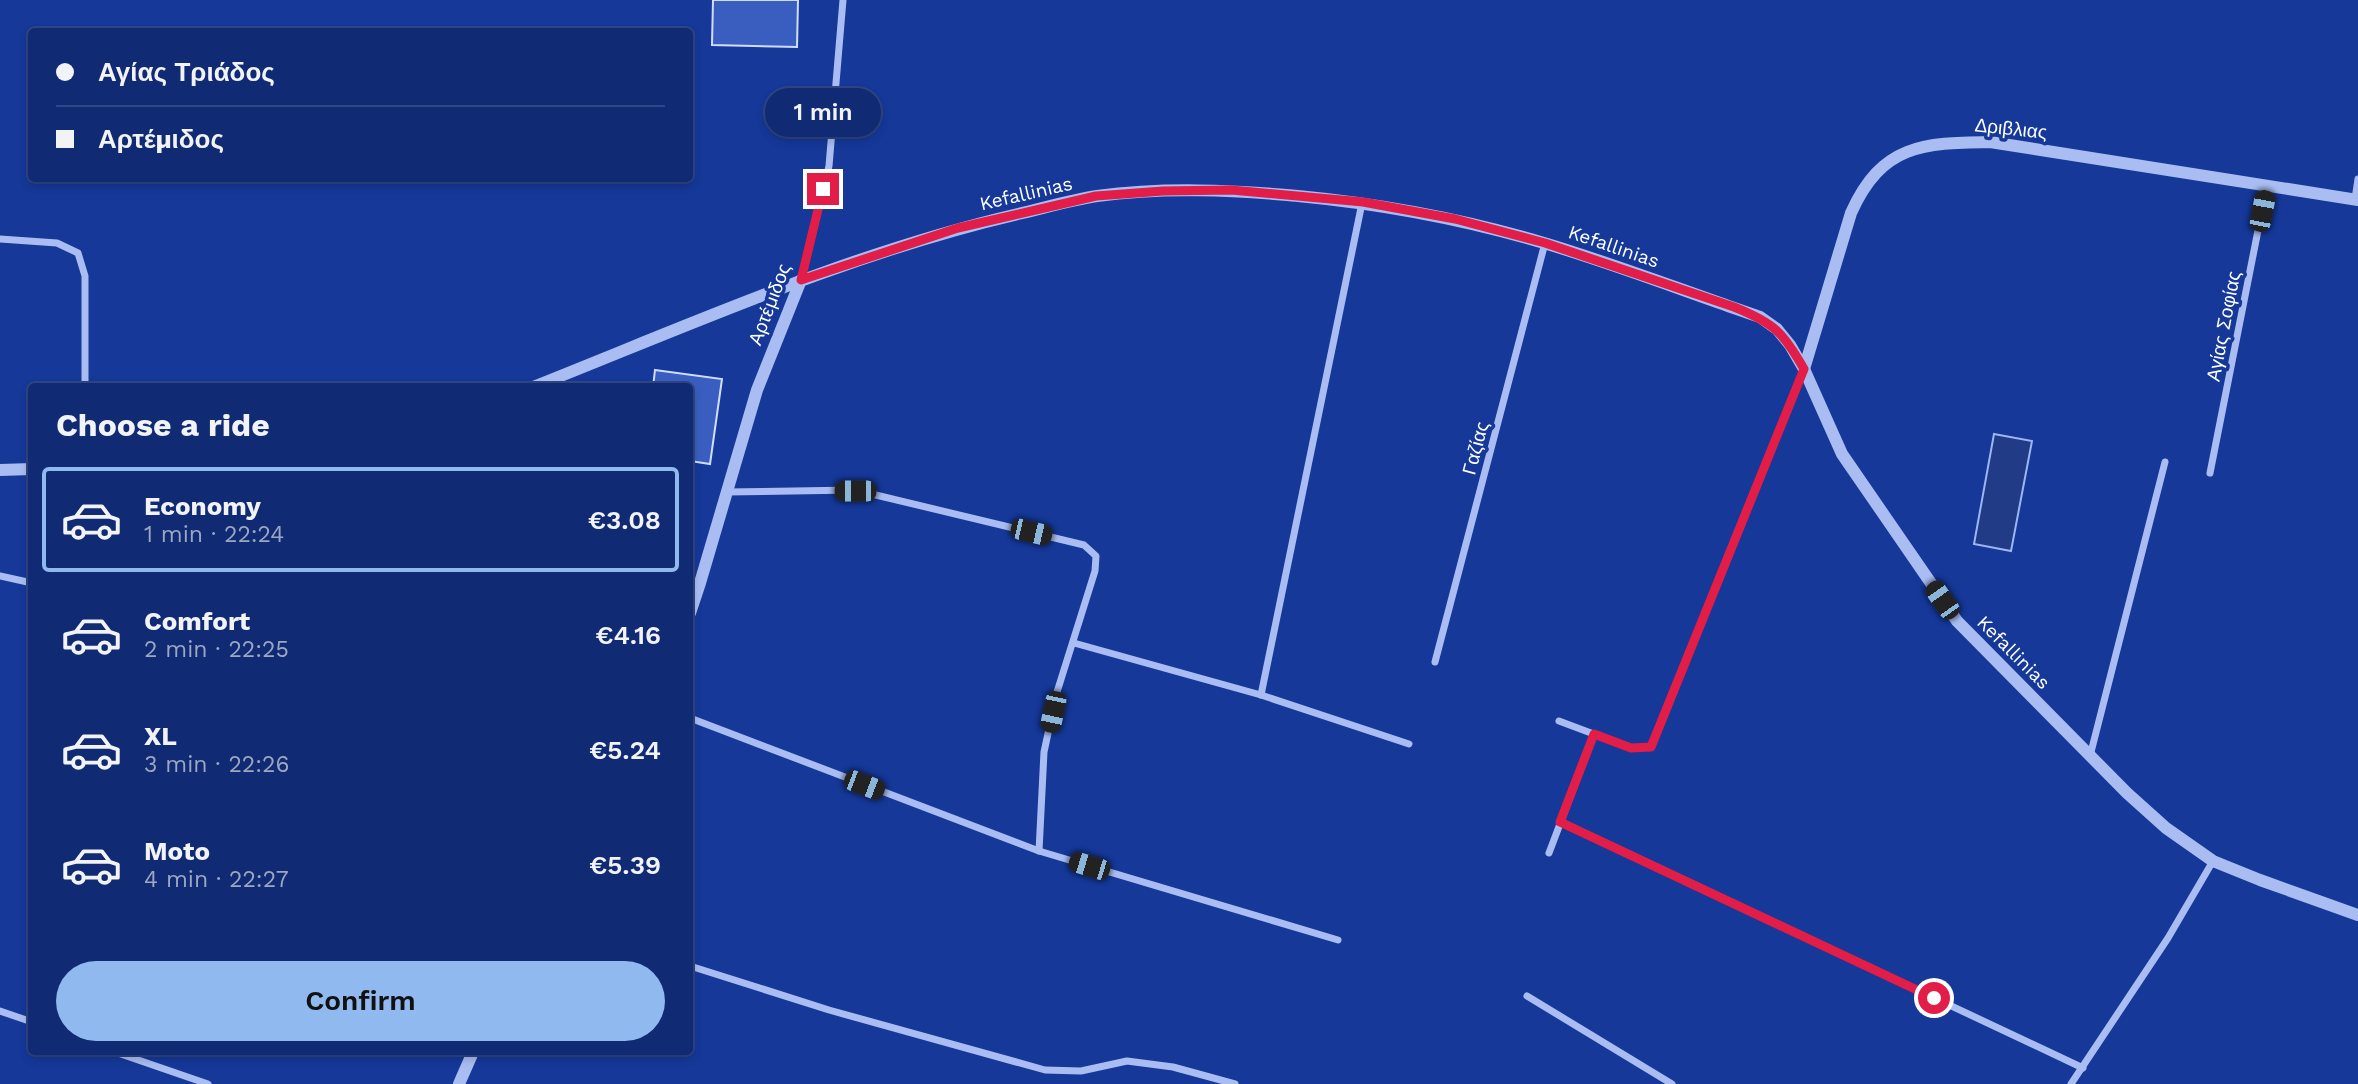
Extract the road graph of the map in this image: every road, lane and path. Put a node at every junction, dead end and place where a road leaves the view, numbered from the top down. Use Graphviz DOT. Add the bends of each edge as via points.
graph roads {
  1 [pos="843,0"];
  2 [pos="2358,179"];
  3 [pos="2267,185"];
  4 [pos="2357,200"];
  5 [pos="1363,202"];
  6 [pos="0,239"];
  7 [pos="1545,243"];
  8 [pos="801,280"];
  9 [pos="1804,369"];
  10 [pos="85,383"];
  11 [pos="543,383"];
  12 [pos="2165,462"];
  13 [pos="28,469"];
  14 [pos="0,470"];
  15 [pos="2210,473"];
  16 [pos="726,492"];
  17 [pos="0,576"];
  18 [pos="28,582"];
  19 [pos="693,604"];
  20 [pos="1074,643"];
  21 [pos="1435,662"];
  22 [pos="1261,695"];
  23 [pos="693,719"];
  24 [pos="1559,721"];
  25 [pos="1594,734"];
  26 [pos="1409,744"];
  27 [pos="2090,757"];
  28 [pos="1560,822"];
  29 [pos="1039,851"];
  30 [pos="1549,853"];
  31 [pos="2213,861"];
  32 [pos="2358,915"];
  33 [pos="1339,940"];
  34 [pos="693,967"];
  35 [pos="1527,996"];
  36 [pos="0,1011"];
  37 [pos="28,1021"];
  38 [pos="124,1055"];
  39 [pos="472,1055"];
  40 [pos="2083,1068"];
  41 [pos="208,1084"];
  42 [pos="459,1084"];
  43 [pos="1236,1084"];
  44 [pos="1671,1084"];
  45 [pos="2071,1084"];
  1 -- 8 [label="street, Αρτέμιδος" via="829,166"];
  2 -- 4 [label="street"];
  3 -- 4 [label="street, Δριβλιας"];
  3 -- 9 [label="street, Δριβλιας" via="1990,142 1942,143 1903,152 1861,190"];
  3 -- 15 [label="street, Αγίας Σοφίας"];
  5 -- 7 [label="street, Kefallinias" via="1455,219"];
  5 -- 8 [label="street, Kefallinias" via="1231,190 1096,196 958,228"];
  5 -- 22 [label="street"];
  6 -- 10 [label="street" via="57,243 78,253 85,276"];
  7 -- 9 [label="street, Kefallinias" via="1760,317 1777,329"];
  7 -- 21 [label="street, Γαζίας"];
  8 -- 11 [label="street, Kefallinias"];
  8 -- 16 [label="street, Αρτέμιδος" via="757,390"];
  9 -- 25 [label="street" via="1651,747 1631,748"];
  9 -- 27 [label="street, Kefallinias" via="1842,454 1956,621"];
  12 -- 27 [label="street"];
  13 -- 14 [label="street"];
  16 -- 19 [label="street, Αρτέμιδος"];
  16 -- 20 [label="street" via="855,491 1084,545 1096,555 1095,571"];
  17 -- 18 [label="street"];
  20 -- 22 [label="street"];
  20 -- 29 [label="street" via="1044,752"];
  22 -- 26 [label="street"];
  23 -- 29 [label="street"];
  24 -- 25 [label="street"];
  25 -- 28 [label="street"];
  27 -- 31 [label="street, Kefallinias" via="2166,828"];
  28 -- 30 [label="street"];
  28 -- 40 [label="street"];
  29 -- 33 [label="street"];
  31 -- 32 [label="street, Kefallinias"];
  31 -- 40 [label="street"];
  34 -- 43 [label="street" via="1045,1070 1081,1071 1127,1061 1173,1067"];
  35 -- 44 [label="street"];
  36 -- 37 [label="street"];
  38 -- 41 [label="street"];
  39 -- 42 [label="street"];
  40 -- 45 [label="street"];
}
